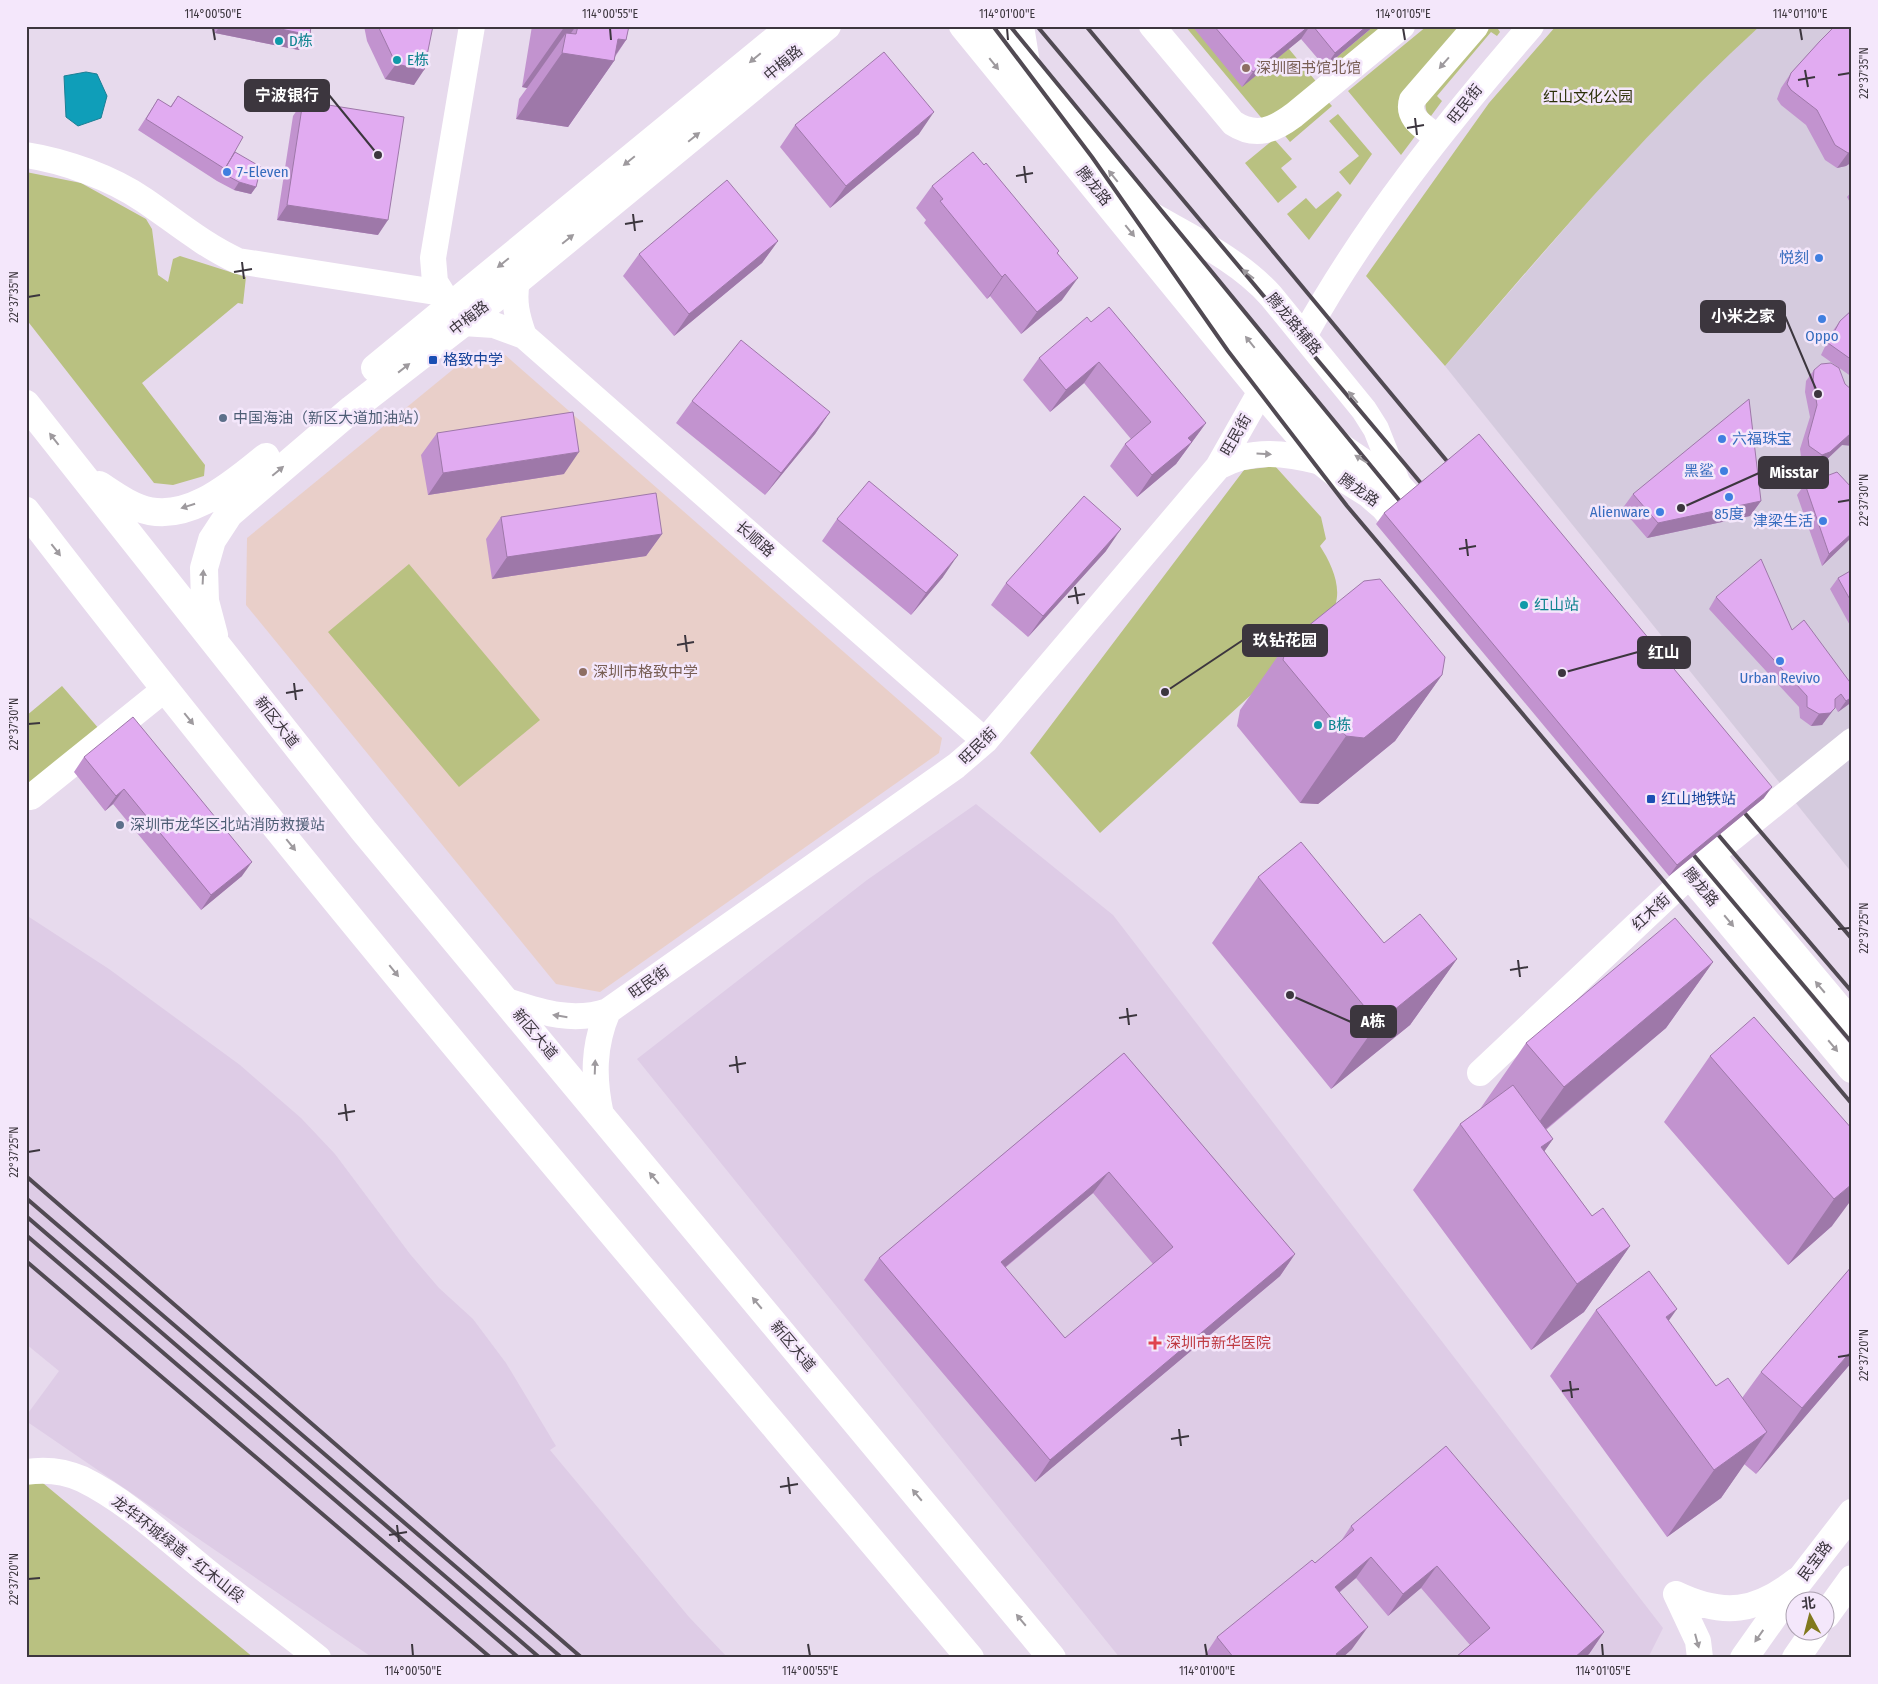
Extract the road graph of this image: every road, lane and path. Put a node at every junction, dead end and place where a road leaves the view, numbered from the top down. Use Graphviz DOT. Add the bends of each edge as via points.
graph roads {
  1 [pos="472,26"];
  2 [pos="792,26"];
  3 [pos="827,26"];
  4 [pos="963,26"];
  5 [pos="990,26"];
  6 [pos="1020,26"];
  7 [pos="1152,26"];
  8 [pos="1402,26"];
  9 [pos="1476,26"];
  10 [pos="1531,26"];
  11 [pos="1028,72"];
  12 [pos="1438,138"];
  13 [pos="26,155"];
  14 [pos="1139,207"];
  15 [pos="517,281"];
  16 [pos="452,307"];
  17 [pos="524,336"];
  18 [pos="1304,336"];
  19 [pos="1261,391"];
  20 [pos="26,404"];
  21 [pos="1322,462"];
  22 [pos="1218,467"];
  23 [pos="81,473"];
  24 [pos="1399,487"];
  25 [pos="26,511"];
  26 [pos="1448,542"];
  27 [pos="1430,563"];
  28 [pos="225,656"];
  29 [pos="165,689"];
  30 [pos="1852,741"];
  31 [pos="985,742"];
  32 [pos="31,797"];
  33 [pos="1666,802"];
  34 [pos="1646,821"];
  35 [pos="1710,856"];
  36 [pos="1690,875"];
  37 [pos="507,1000"];
  38 [pos="608,1011"];
  39 [pos="1852,1024"];
  40 [pos="1852,1069"];
  41 [pos="1480,1073"];
  42 [pos="601,1115"];
  43 [pos="26,1472"];
  44 [pos="1852,1513"];
  45 [pos="1804,1574"];
  46 [pos="1852,1579"];
  47 [pos="1836,1601"];
  48 [pos="1807,1642"];
  49 [pos="318,1658"];
  50 [pos="970,1658"];
  51 [pos="1052,1658"];
  52 [pos="1700,1658"];
  53 [pos="1744,1658"];
  54 [pos="1796,1658"];
  1 -- 16 [label="street" via="433,258 435,282"];
  2 -- 16 [label="main road, 中梅路, one-way"];
  15 -- 3 [label="main road, 中梅路, one-way"];
  4 -- 19 [label="main road, 腾龙路, one-way"];
  5 -- 11 [label="main road, 腾龙路"];
  6 -- 11 [label="main road"];
  7 -- 8 [label="street" via="1233,123 1252,132 1277,127 1294,115"];
  9 -- 12 [label="street, one-way" via="1412,100 1412,117"];
  10 -- 12 [label="street, 旺民街"];
  14 -- 11 [label="main road, 腾龙路, one-way"];
  12 -- 18 [label="street, 旺民街" via="1336,278"];
  13 -- 16 [label="street" via="82,169 142,198 217,252 238,261"];
  18 -- 14 [label="street, 腾龙路辅路, one-way" via="1257,280"];
  24 -- 14 [label="main road, 腾龙路, one-way" via="1342,448 1321,428"];
  15 -- 16 [label="main road, 中梅路"];
  15 -- 17 [label="street" via="515,310"];
  16 -- 17 [label="street"];
  16 -- 23 [label="main road, 中梅路, one-way" via="231,485 205,500 165,512 141,509"];
  28 -- 16 [label="main road, 中梅路, one-way" via="213,632 203,584 206,556 220,526 241,502 352,409"];
  17 -- 31 [label="street, 长顺路"];
  24 -- 18 [label="street, 腾龙路辅路, one-way" via="1376,430 1364,410"];
  19 -- 21 [label="main road, 腾龙路"];
  19 -- 22 [label="street, 旺民街"];
  23 -- 20 [label="main road, 新区大道, one-way"];
  22 -- 21 [label="street, one-way" via="1250,454"];
  21 -- 27 [label="main road, 腾龙路" via="1384,507"];
  22 -- 31 [label="street, 旺民街"];
  23 -- 28 [label="main road, 新区大道"];
  24 -- 26 [label="main road, 腾龙路"];
  25 -- 29 [label="main road, one-way"];
  28 -- 37 [label="main road, 新区大道" via="364,831"];
  29 -- 32 [label="street"];
  29 -- 50 [label="main road, one-way" via="456,1046"];
  30 -- 35 [label="street, 红木街"];
  31 -- 38 [label="street, 旺民街" via="956,766"];
  33 -- 35 [label="main road, 腾龙路"];
  34 -- 36 [label="main road, 腾龙路"];
  35 -- 36 [label="street, 红木街"];
  39 -- 35 [label="main road, 腾龙路, one-way"];
  36 -- 40 [label="main road, 腾龙路, one-way"];
  36 -- 41 [label="street, 红木街"];
  38 -- 37 [label="street, one-way" via="569,1017 533,1010"];
  37 -- 42 [label="main road, 新区大道"];
  42 -- 38 [label="street, one-way" via="596,1092 596,1050"];
  51 -- 42 [label="main road, 新区大道, one-way"];
  43 -- 49 [label="street, 龙华环城绿道 - 红木山段" via="43,1469 64,1473 99,1489 143,1519"];
  44 -- 45 [label="main road, 民宝路"];
  45 -- 52 [label="street, one-way" via="1772,1598 1740,1608 1702,1605 1676,1594 1692,1625"];
  45 -- 53 [label="main road, 民宝路, one-way"];
  46 -- 47 [label="main road"];
  48 -- 54 [label="main road"];
}
